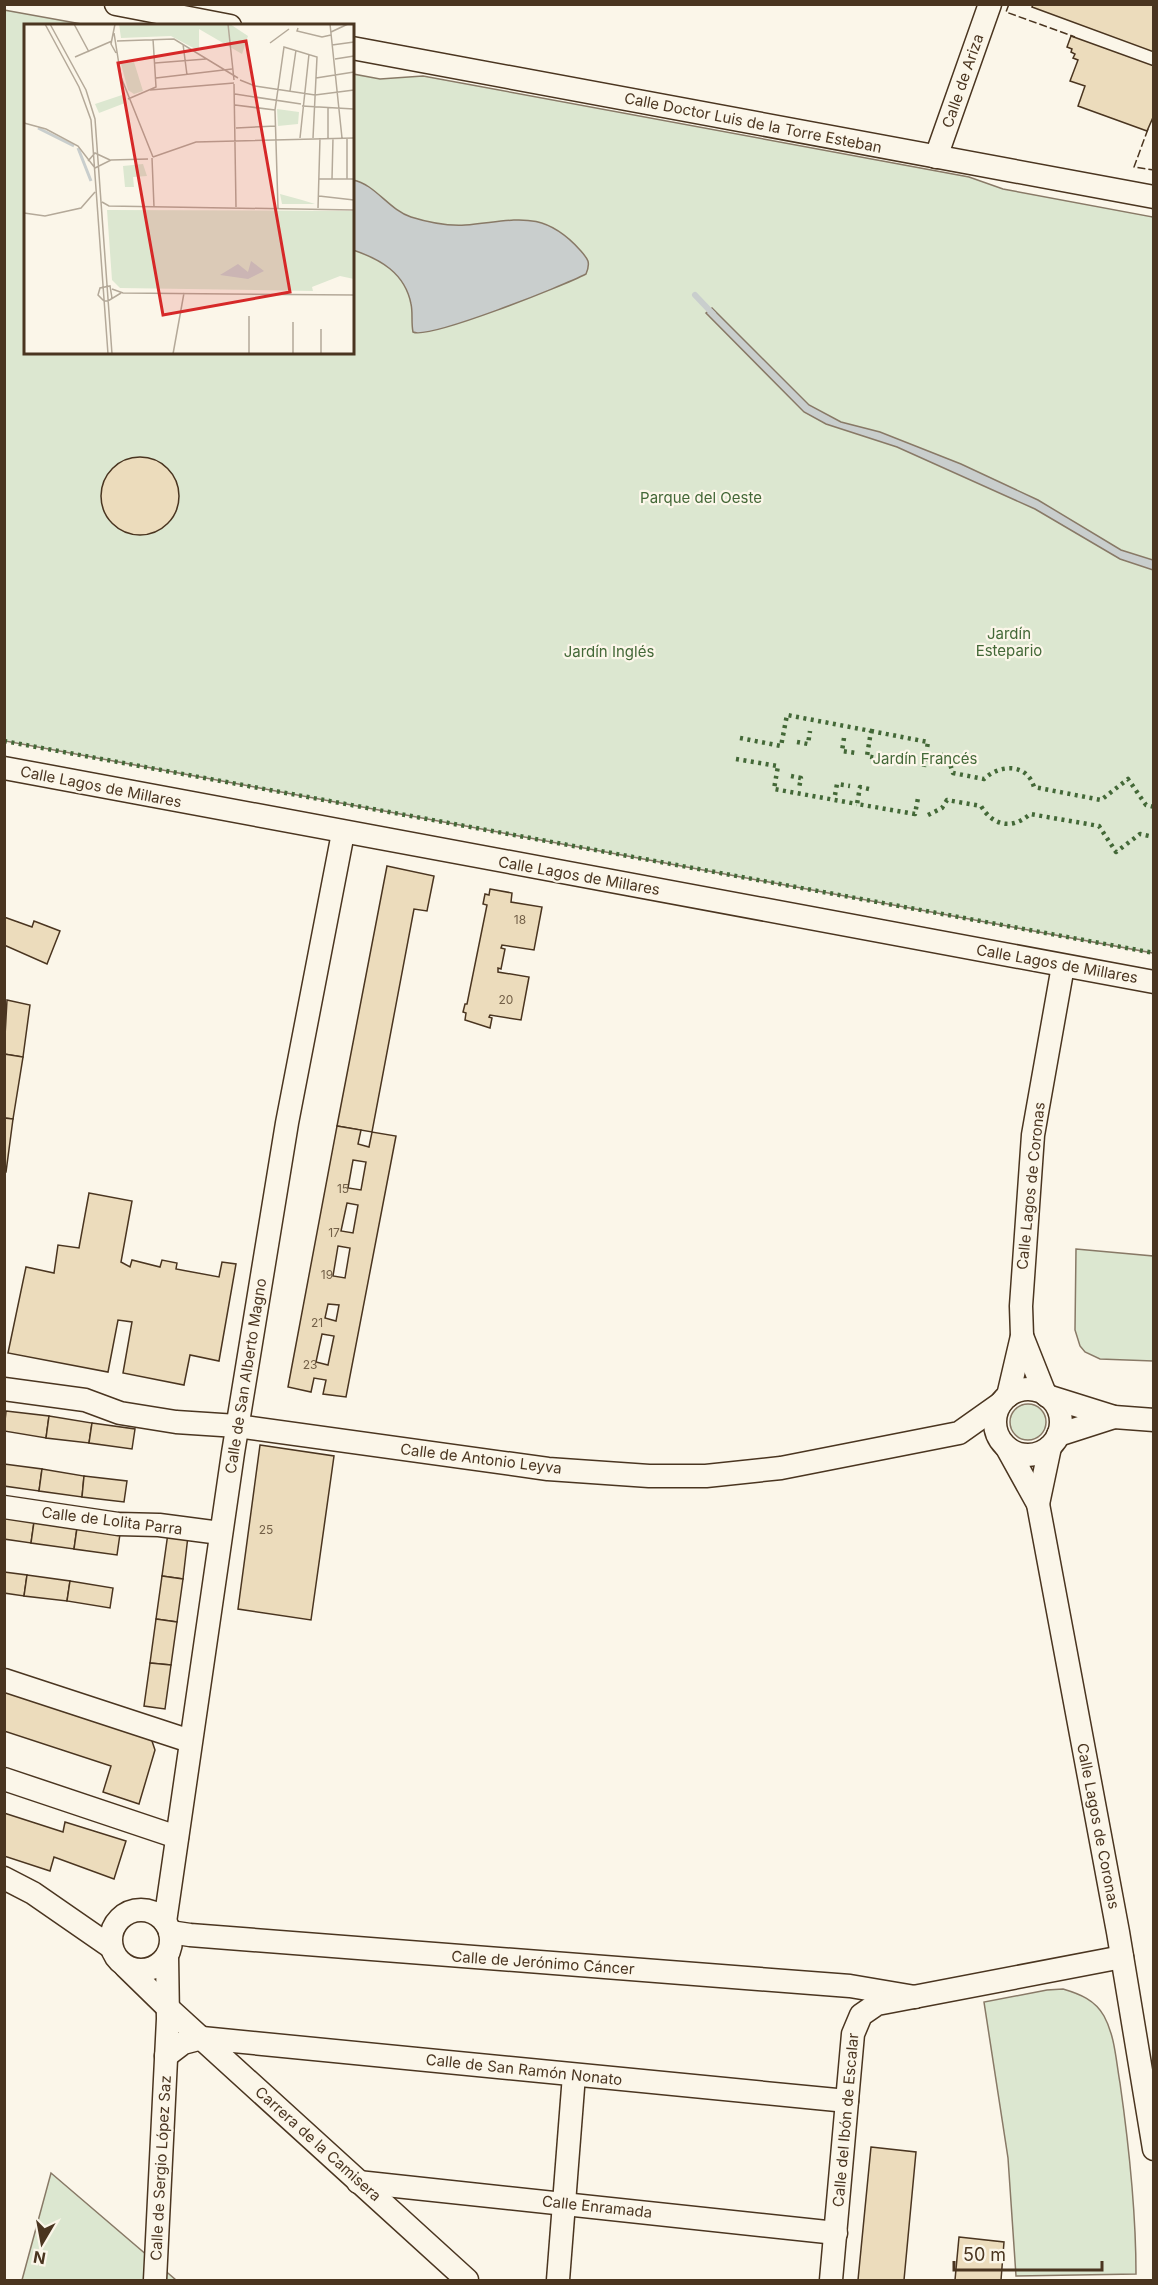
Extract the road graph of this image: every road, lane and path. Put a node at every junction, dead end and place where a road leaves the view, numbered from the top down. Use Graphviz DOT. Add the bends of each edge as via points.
graph roads {
  1 [pos="116,4"];
  2 [pos="990,4"];
  3 [pos="220,24"];
  4 [pos="354,48"];
  5 [pos="936,157"];
  6 [pos="1154,197"];
  7 [pos="4,768"];
  8 [pos="343,833"];
  9 [pos="1063,966"];
  10 [pos="1154,982"];
  11 [pos="1022,1336"];
  12 [pos="4,1389"];
  13 [pos="1046,1395"];
  14 [pos="1004,1400"];
  15 [pos="1114,1417"];
  16 [pos="1154,1420"];
  17 [pos="237,1426"];
  18 [pos="959,1433"];
  19 [pos="1054,1441"];
  20 [pos="1005,1445"];
  21 [pos="1038,1504"];
  22 [pos="4,1507"];
  23 [pos="220,1533"];
  24 [pos="4,1680"];
  25 [pos="190,1741"];
  26 [pos="4,1779"];
  27 [pos="177,1837"];
  28 [pos="4,1878"];
  29 [pos="168,1927"];
  30 [pos="111,1947"];
  31 [pos="167,1956"];
  32 [pos="1122,1957"];
  33 [pos="126,1967"];
  34 [pos="915,1997"];
  35 [pos="168,2008"];
  36 [pos="202,2038"];
  37 [pos="166,2056"];
  38 [pos="574,2075"];
  39 [pos="847,2101"];
  40 [pos="1154,2149"];
  41 [pos="358,2182"];
  42 [pos="564,2203"];
  43 [pos="836,2233"];
  44 [pos="155,2280"];
  45 [pos="467,2280"];
  46 [pos="558,2280"];
  47 [pos="831,2280"];
  1 -- 3 [label="street"];
  2 -- 5 [label="street, Calle de Ariza"];
  4 -- 5 [label="street, Calle Doctor Luis de la Torre Esteban"];
  5 -- 6 [label="street, Calle Doctor Luis de la Torre Esteban"];
  7 -- 8 [label="street, Calle Lagos de Millares"];
  8 -- 9 [label="street, Calle Lagos de Millares"];
  8 -- 17 [label="street, Calle de San Alberto Magno" via="287,1123"];
  9 -- 10 [label="street, Calle Lagos de Millares"];
  9 -- 11 [label="street, Calle Lagos de Coronas" via="1033,1135"];
  11 -- 13 [label="street, Calle Lagos de Coronas"];
  11 -- 14 [label="street, Calle Lagos de Coronas"];
  12 -- 17 [label="street, Calle de Antonio Leyva" via="85,1400 120,1413"];
  13 -- 14 [label="street" via="1026,1390"];
  13 -- 15 [label="street"];
  13 -- 19 [label="street" via="1060,1413 1061,1424"];
  14 -- 18 [label="street, Calle de Antonio Leyva"];
  14 -- 20 [label="street" via="995,1424"];
  15 -- 16 [label="street"];
  15 -- 19 [label="street"];
  17 -- 18 [label="street, Calle de Antonio Leyva" via="548,1469 649,1476 706,1476 781,1468"];
  17 -- 23 [label="street, Calle de San Alberto Magno"];
  18 -- 20 [label="street, Calle de Antonio Leyva"];
  19 -- 20 [label="street" via="1043,1452 1024,1455"];
  19 -- 21 [label="street, Calle Lagos de Coronas"];
  20 -- 21 [label="street, Calle Lagos de Coronas"];
  21 -- 32 [label="street, Calle Lagos de Coronas"];
  22 -- 23 [label="street, Calle de Lolita Parra" via="118,1524"];
  23 -- 25 [label="street, Calle de San Alberto Magno"];
  24 -- 25 [label="street"];
  25 -- 27 [label="street, Calle de San Alberto Magno"];
  26 -- 27 [label="street"];
  27 -- 29 [label="street, Calle de San Alberto Magno"];
  28 -- 30 [label="street" via="33,1893"];
  29 -- 30 [label="street" via="151,1911 129,1912 114,1924"];
  29 -- 31 [label="street" via="171,1943"];
  29 -- 34 [label="street, Calle de Jerónimo Cáncer" via="190,1935 850,1986"];
  30 -- 33 [label="street"];
  31 -- 33 [label="street" via="151,1969"];
  31 -- 35 [label="street"];
  32 -- 34 [label="street, Calle del Ibón de Escalar"];
  32 -- 40 [label="street, Calle Lagos de Coronas"];
  33 -- 35 [label="street, Carrera de la Camisera"];
  34 -- 39 [label="street, Calle del Ibón de Escalar" via="877,2004 861,2015 853,2034"];
  35 -- 36 [label="street, Carrera de la Camisera"];
  35 -- 37 [label="street, Calle de Sergio López Saz"];
  36 -- 37 [label="street, Calle de Sergio López Saz" via="183,2043"];
  36 -- 38 [label="street, Calle de San Ramón Nonato"];
  36 -- 41 [label="street, Carrera de la Camisera"];
  37 -- 44 [label="street, Calle de Sergio López Saz"];
  38 -- 39 [label="street, Calle de San Ramón Nonato"];
  38 -- 42 [label="street"];
  39 -- 43 [label="street, Calle del Ibón de Escalar"];
  41 -- 42 [label="street, Calle Enramada"];
  41 -- 45 [label="street, Carrera de la Camisera"];
  42 -- 43 [label="street, Calle Enramada"];
  42 -- 46 [label="street"];
  43 -- 47 [label="street, Calle del Ibón de Escalar"];
}
